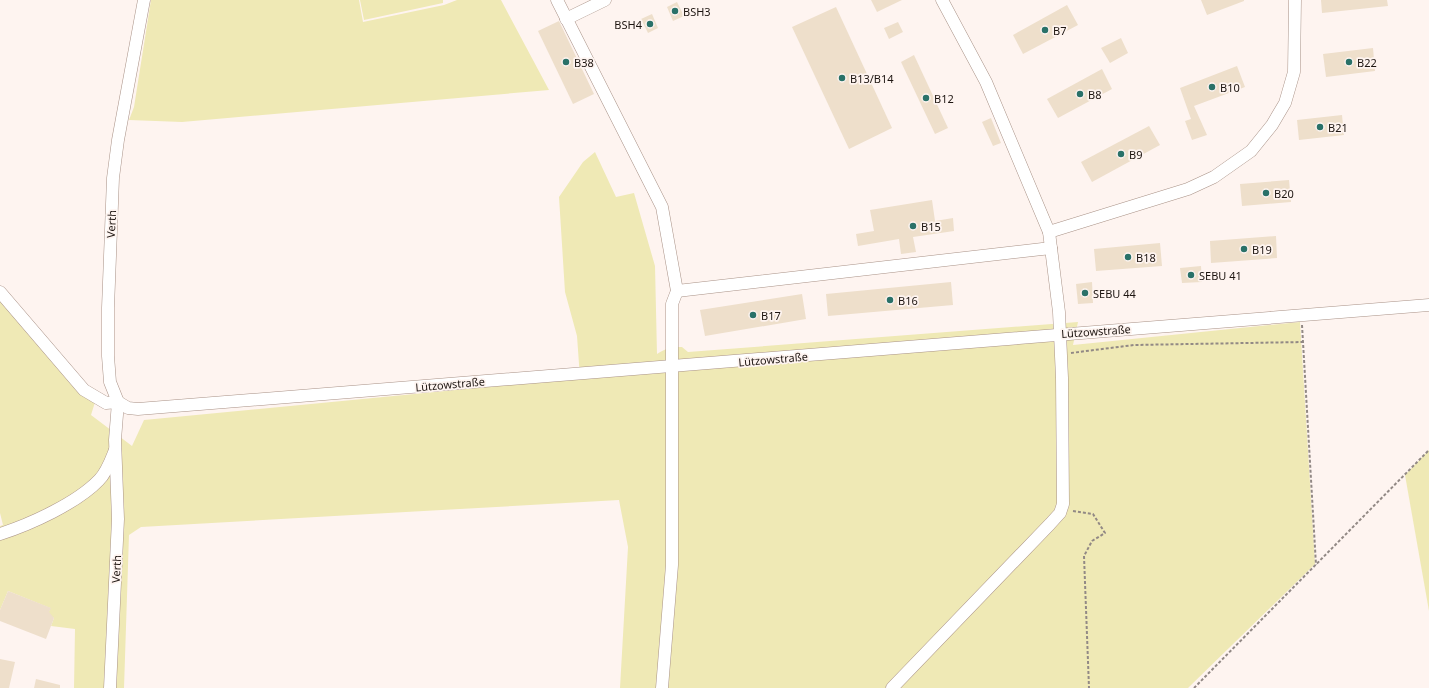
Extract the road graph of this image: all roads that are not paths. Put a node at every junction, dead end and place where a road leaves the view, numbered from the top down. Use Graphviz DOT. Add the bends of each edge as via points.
graph roads {
  1 [pos="144,0"];
  2 [pos="557,0"];
  3 [pos="605,0"];
  4 [pos="942,0"];
  5 [pos="1295,0"];
  6 [pos="566,19"];
  7 [pos="1049,232"];
  8 [pos="1051,248"];
  9 [pos="677,291"];
  10 [pos="0,292"];
  11 [pos="1429,305"];
  12 [pos="1060,334"];
  13 [pos="674,367"];
  14 [pos="118,402"];
  15 [pos="116,449"];
  16 [pos="0,534"];
  17 [pos="110,688"];
  18 [pos="662,688"];
  19 [pos="892,688"];
  1 -- 14 [label="street, Verth" via="118,140 114,178 108,356 110,382"];
  2 -- 6 [label="street"];
  3 -- 6 [label="street"];
  4 -- 7 [label="street" via="986,82"];
  5 -- 7 [label="street" via="1294,72 1287,95 1272,125 1251,151 1214,177 1188,189"];
  6 -- 9 [label="street" via="662,207"];
  7 -- 8 [label="street"];
  8 -- 9 [label="street"];
  8 -- 12 [label="street"];
  9 -- 13 [label="street" via="672,304"];
  10 -- 14 [label="street, Lützowstraße" via="84,390 106,403"];
  11 -- 12 [label="street, Lützowstraße"];
  12 -- 13 [label="street, Lützowstraße"];
  12 -- 19 [label="street" via="1063,504 1060,513"];
  13 -- 14 [label="street, Lützowstraße" via="138,409 128,408"];
  13 -- 18 [label="street" via="672,565"];
  14 -- 15 [label="street, Verth"];
  15 -- 16 [label="street, Verth" via="100,479 88,489 47,513"];
  15 -- 17 [label="street, Verth" via="118,519"];
}
